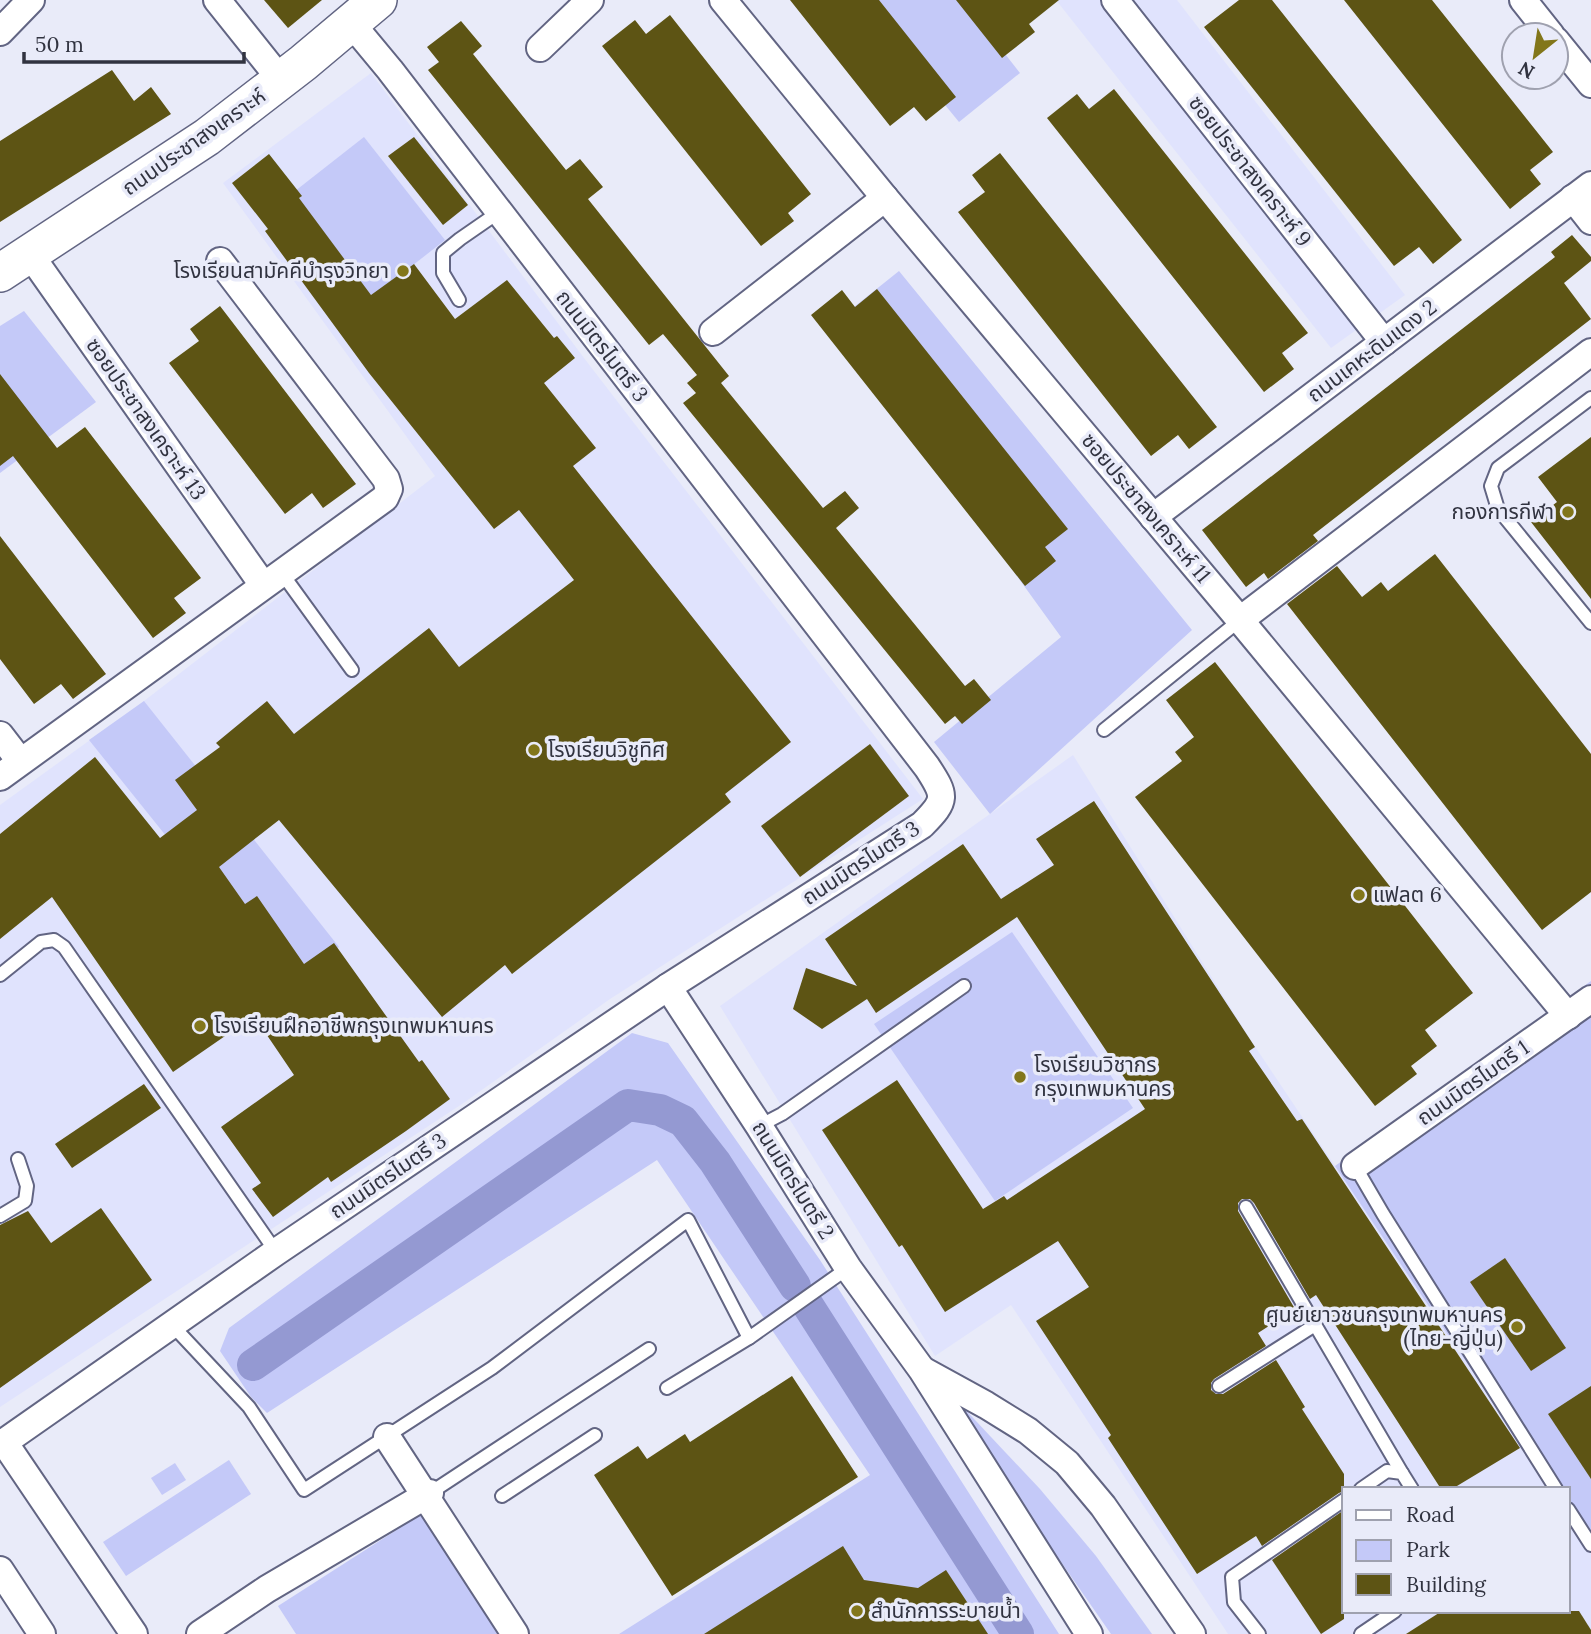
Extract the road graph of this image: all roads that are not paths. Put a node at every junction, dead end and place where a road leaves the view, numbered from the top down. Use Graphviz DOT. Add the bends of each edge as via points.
graph roads {
  1 [pos="31,0"];
  2 [pos="217,0"];
  3 [pos="590,0"];
  4 [pos="723,0"];
  5 [pos="1115,0"];
  6 [pos="1523,0"];
  7 [pos="365,11"];
  8 [pos="1540,21"];
  9 [pos="0,32"];
  10 [pos="540,48"];
  11 [pos="1570,59"];
  12 [pos="281,80"];
  13 [pos="1591,85"];
  14 [pos="1582,192"];
  15 [pos="885,198"];
  16 [pos="499,212"];
  17 [pos="1591,221"];
  18 [pos="220,261"];
  19 [pos="14,263"];
  20 [pos="459,300"];
  21 [pos="713,332"];
  22 [pos="1384,342"];
  23 [pos="1591,352"];
  24 [pos="1591,398"];
  25 [pos="1153,517"];
  26 [pos="272,578"];
  27 [pos="1240,620"];
  28 [pos="1591,623"];
  29 [pos="352,670"];
  30 [pos="1104,730"];
  31 [pos="0,735"];
  32 [pos="10,769"];
  33 [pos="0,975"];
  34 [pos="964,986"];
  35 [pos="668,987"];
  36 [pos="1591,999"];
  37 [pos="1568,1016"];
  38 [pos="759,1126"];
  39 [pos="18,1159"];
  40 [pos="1355,1166"];
  41 [pos="1246,1207"];
  42 [pos="0,1216"];
  43 [pos="276,1252"];
  44 [pos="848,1268"];
  45 [pos="173,1325"];
  46 [pos="1315,1325"];
  47 [pos="749,1338"];
  48 [pos="649,1349"];
  49 [pos="922,1370"];
  50 [pos="1219,1386"];
  51 [pos="667,1388"];
  52 [pos="595,1435"];
  53 [pos="387,1437"];
  54 [pos="2,1444"];
  55 [pos="1402,1473"];
  56 [pos="1364,1487"];
  57 [pos="1411,1487"];
  58 [pos="1555,1487"];
  59 [pos="425,1496"];
  60 [pos="502,1496"];
  61 [pos="1342,1501"];
  62 [pos="1570,1512"];
  63 [pos="1591,1545"];
  64 [pos="0,1570"];
  65 [pos="1392,1613"];
  66 [pos="42,1634"];
  67 [pos="134,1634"];
  68 [pos="200,1634"];
  69 [pos="515,1634"];
  70 [pos="1089,1634"];
  71 [pos="1192,1634"];
  72 [pos="1258,1634"];
  73 [pos="1361,1634"];
  1 -- 9 [label="street"];
  2 -- 12 [label="street"];
  3 -- 10 [label="street"];
  4 -- 15 [label="street, ซอยประชาสงเคราะห์ 11"];
  5 -- 22 [label="street, ซอยประชาสงเคราะห์ 9"];
  6 -- 8 [label="street"];
  7 -- 12 [label="street, ถนนประชาสงเคราะห์"];
  7 -- 16 [label="street, ถนนมิตรไมตรี 3"];
  11 -- 13 [label="street"];
  12 -- 19 [label="street, ถนนประชาสงเคราะห์" via="207,137"];
  14 -- 17 [label="street"];
  14 -- 22 [label="street, ถนนเคหะดินแดง 2"];
  15 -- 21 [label="street"];
  15 -- 25 [label="street, ซอยประชาสงเคราะห์ 11"];
  16 -- 20 [label="lane" via="443,253 443,273"];
  16 -- 35 [label="street, ถนนมิตรไมตรี 3" via="940,787 942,799 922,825"];
  18 -- 26 [label="street" via="387,479 389,489 385,498"];
  19 -- 26 [label="street, ซอยประชาสงเคราะห์ 13"];
  22 -- 25 [label="street, ถนนเคหะดินแดง 2"];
  23 -- 27 [label="street"];
  24 -- 28 [label="lane" via="1498,468 1491,486 1498,509"];
  25 -- 27 [label="street, ซอยประชาสงเคราะห์ 11"];
  26 -- 29 [label="lane"];
  26 -- 32 [label="street"];
  27 -- 30 [label="lane"];
  27 -- 37 [label="street, ซอยประชาสงเคราะห์ 11"];
  31 -- 32 [label="street"];
  33 -- 43 [label="lane" via="41,942 54,940 65,947"];
  34 -- 38 [label="lane"];
  35 -- 38 [label="street, ถนนมิตรไมตรี 2"];
  35 -- 43 [label="street, ถนนมิตรไมตรี 3"];
  36 -- 37 [label="street, ถนนมิตรไมตรี 1"];
  37 -- 40 [label="street, ถนนมิตรไมตรี 1"];
  38 -- 44 [label="street, ถนนมิตรไมตรี 2"];
  39 -- 42 [label="lane" via="27,1186 25,1201"];
  40 -- 58 [label="lane"];
  41 -- 46 [label="lane"];
  43 -- 45 [label="street, ถนนมิตรไมตรี 3"];
  44 -- 47 [label="lane"];
  44 -- 49 [label="street, ถนนมิตรไมตรี 2"];
  45 -- 53 [label="lane" via="249,1407 303,1490"];
  45 -- 54 [label="street, ถนนมิตรไมตรี 3"];
  46 -- 50 [label="lane"];
  46 -- 55 [label="lane"];
  47 -- 51 [label="lane"];
  47 -- 53 [label="lane" via="688,1220 492,1368"];
  48 -- 59 [label="lane"];
  49 -- 70 [label="street, ถนนมิตรไมตรี 2"];
  49 -- 71 [label="street, ถนนมิตรไมตรี 2" via="997,1411 1067,1463 1103,1506"];
  52 -- 60 [label="lane"];
  53 -- 59 [label="street"];
  54 -- 67 [label="street"];
  55 -- 56 [label="lane" via="1387,1471"];
  55 -- 57 [label="lane"];
  59 -- 68 [label="street"];
  59 -- 69 [label="street"];
  61 -- 72 [label="lane" via="1232,1577 1234,1602"];
  62 -- 63 [label="lane"];
  64 -- 66 [label="street"];
  65 -- 73 [label="lane"];
}
